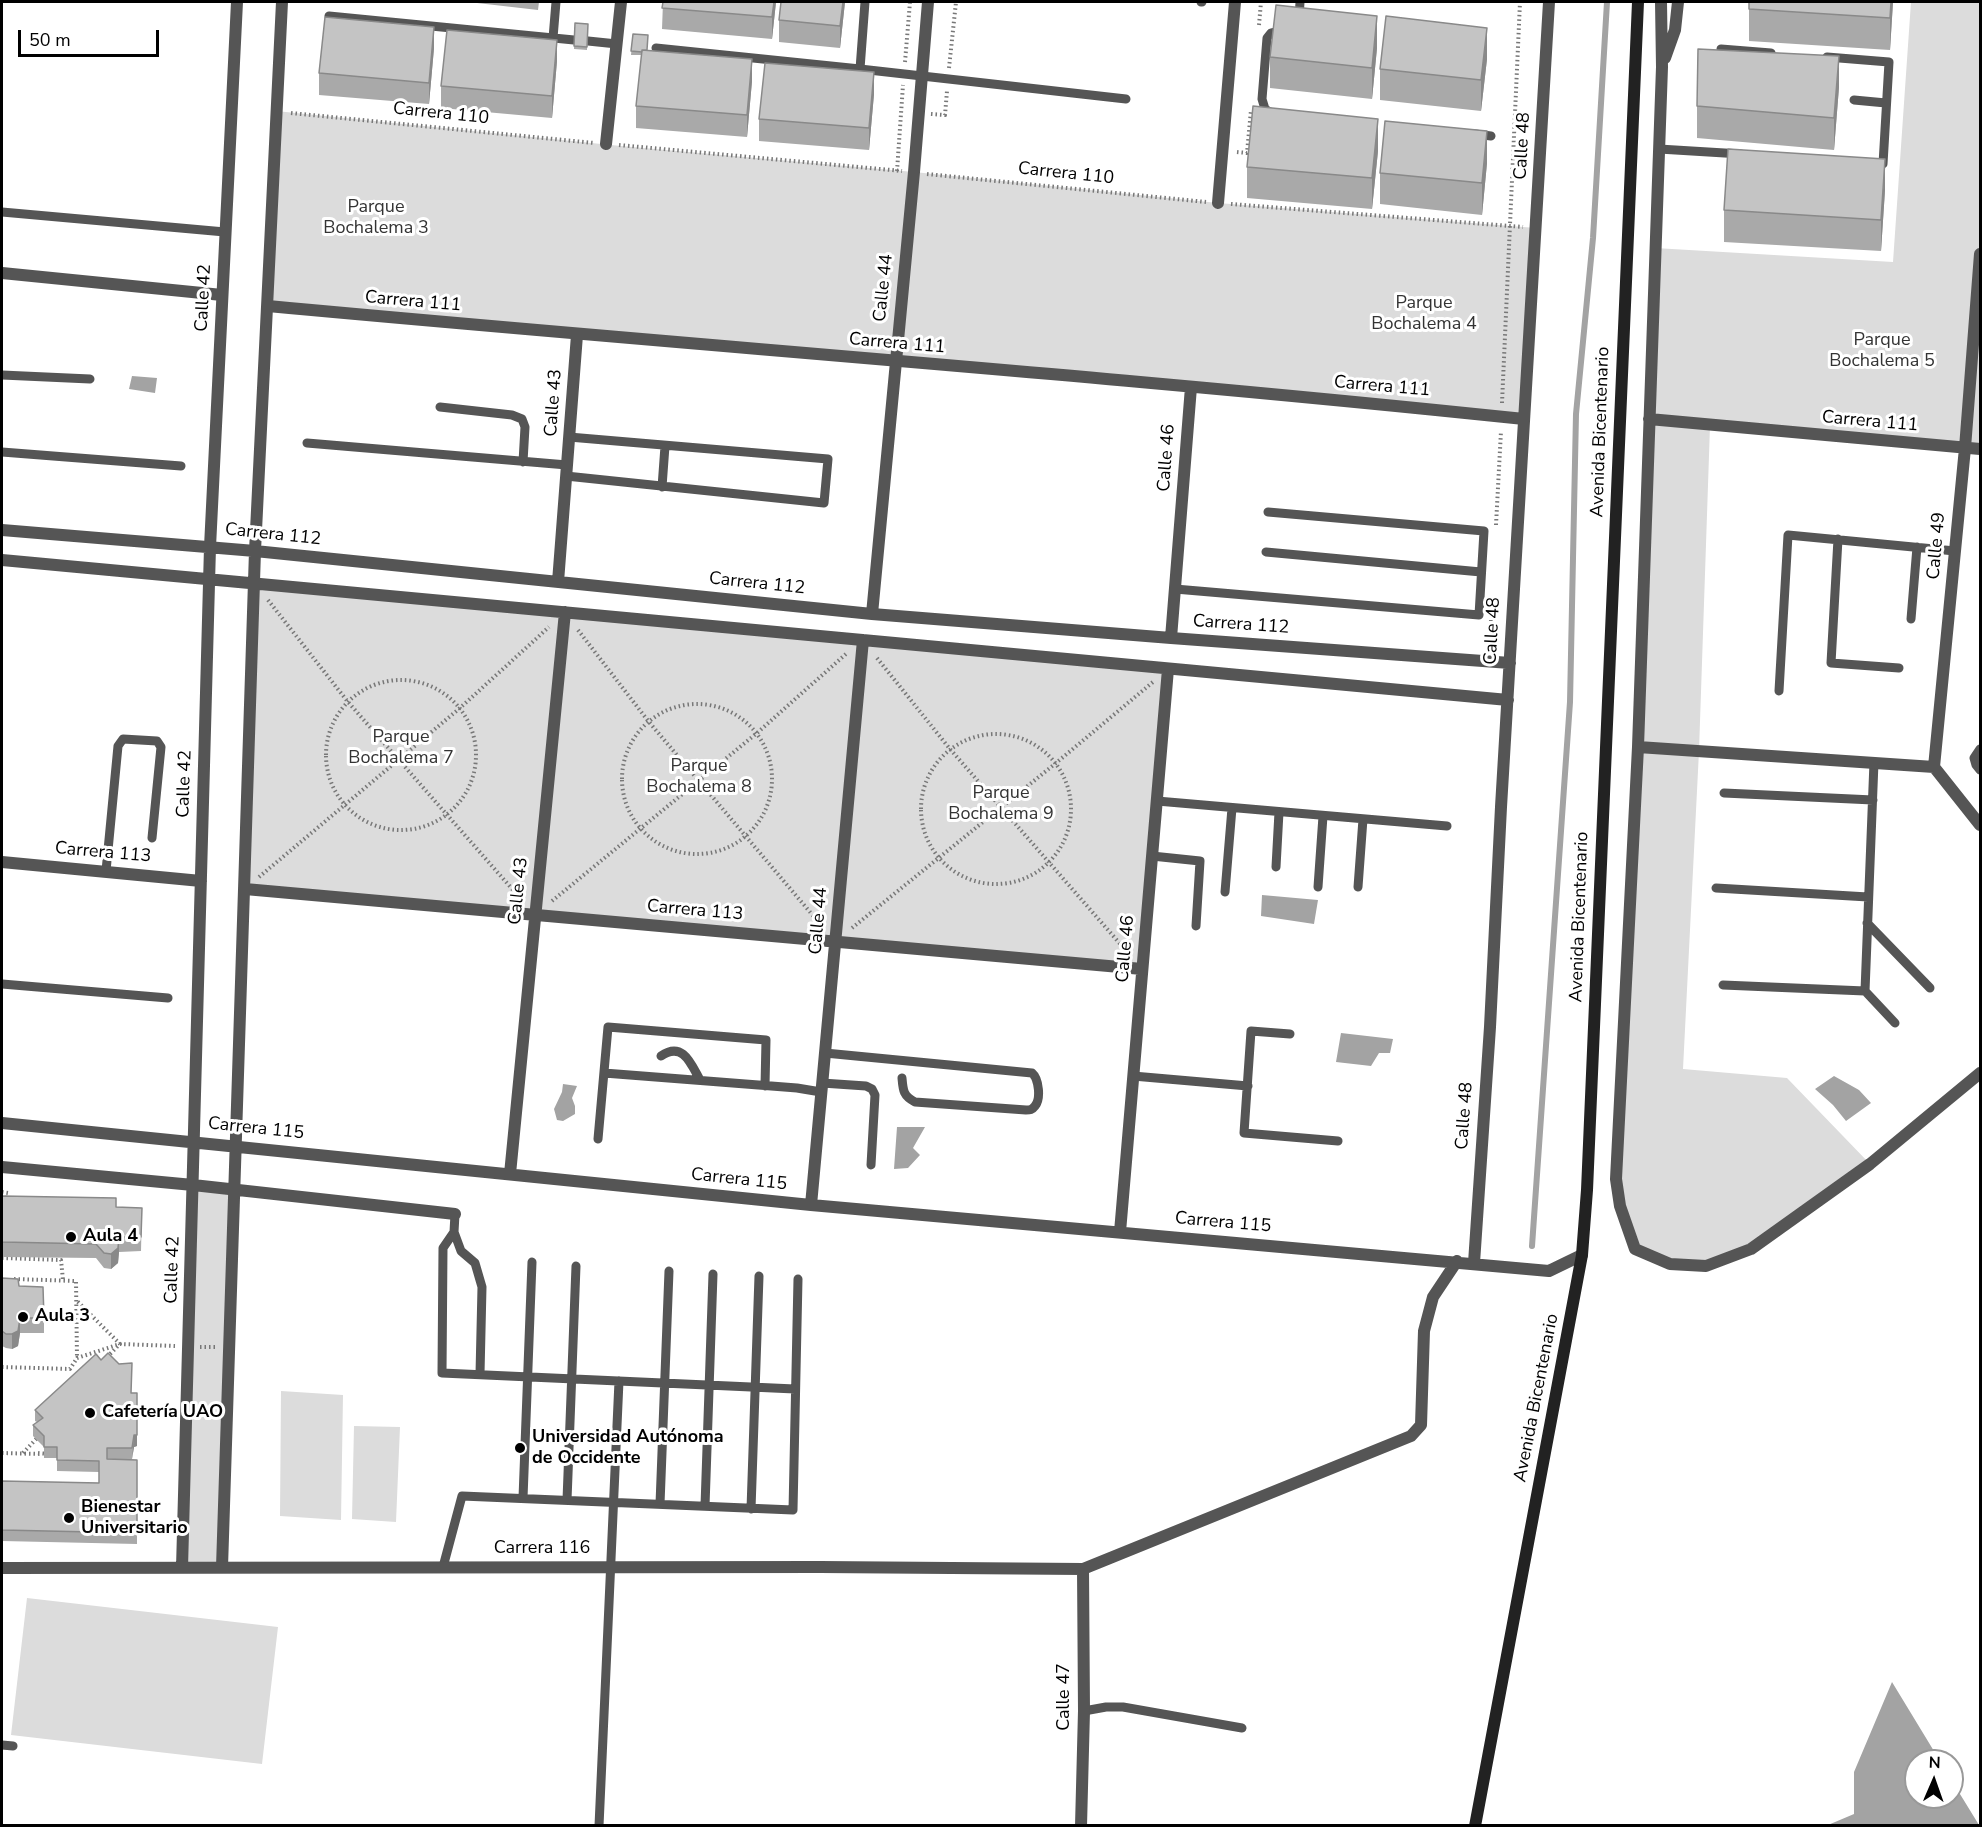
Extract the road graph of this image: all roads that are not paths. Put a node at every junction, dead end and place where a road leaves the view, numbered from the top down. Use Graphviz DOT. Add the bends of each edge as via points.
graph roads {
  1 [pos="237,2"];
  2 [pos="282,2"];
  3 [pos="556,2"];
  4 [pos="621,2"];
  5 [pos="865,2"];
  6 [pos="928,2"];
  7 [pos="1235,2"];
  8 [pos="1300,2"];
  9 [pos="1549,2"];
  10 [pos="1638,2"];
  11 [pos="1661,2"];
  12 [pos="1678,2"];
  13 [pos="329,16"];
  14 [pos="553,38"];
  15 [pos="574,40"];
  16 [pos="588,41"];
  17 [pos="617,44"];
  18 [pos="656,48"];
  19 [pos="1721,49"];
  20 [pos="1777,53"];
  21 [pos="1822,57"];
  22 [pos="1662,67"];
  23 [pos="860,69"];
  24 [pos="922,76"];
  25 [pos="1126,99"];
  26 [pos="1854,100"];
  27 [pos="1886,103"];
  28 [pos="1283,115"];
  29 [pos="1468,134"];
  30 [pos="1491,136"];
  31 [pos="606,144"];
  32 [pos="1659,149"];
  33 [pos="1748,154"];
  34 [pos="1871,163"];
  35 [pos="1225,204"];
  36 [pos="2,212"];
  37 [pos="225,232"];
  38 [pos="1980,254"];
  39 [pos="2,273"];
  40 [pos="222,295"];
  41 [pos="268,306"];
  42 [pos="577,335"];
  43 [pos="895,361"];
  44 [pos="2,375"];
  45 [pos="90,379"];
  46 [pos="1191,387"];
  47 [pos="440,407"];
  48 [pos="1524,419"];
  49 [pos="1649,419"];
  50 [pos="569,437"];
  51 [pos="307,443"];
  52 [pos="665,446"];
  53 [pos="1965,448"];
  54 [pos="1980,449"];
  55 [pos="2,452"];
  56 [pos="523,462"];
  57 [pos="181,466"];
  58 [pos="566,471"];
  59 [pos="662,487"];
  60 [pos="1269,512"];
  61 [pos="2,530"];
  62 [pos="1838,539"];
  63 [pos="210,547"];
  64 [pos="1917,547"];
  65 [pos="255,551"];
  66 [pos="1955,551"];
  67 [pos="1266,552"];
  68 [pos="2,560"];
  69 [pos="1481,572"];
  70 [pos="209,578"];
  71 [pos="558,582"];
  72 [pos="255,583"];
  73 [pos="1175,589"];
  74 [pos="565,612"];
  75 [pos="872,614"];
  76 [pos="1911,619"];
  77 [pos="1171,638"];
  78 [pos="863,640"];
  79 [pos="1509,663"];
  80 [pos="1899,668"];
  81 [pos="1168,669"];
  82 [pos="1779,690"];
  83 [pos="1508,700"];
  84 [pos="1638,747"];
  85 [pos="1980,749"];
  86 [pos="1874,762"];
  87 [pos="1934,767"];
  88 [pos="1980,770"];
  89 [pos="1724,793"];
  90 [pos="1873,800"];
  91 [pos="1156,801"];
  92 [pos="1232,808"];
  93 [pos="1279,812"];
  94 [pos="1323,816"];
  95 [pos="1363,819"];
  96 [pos="1979,819"];
  97 [pos="1447,826"];
  98 [pos="152,838"];
  99 [pos="1152,856"];
  100 [pos="2,862"];
  101 [pos="1276,867"];
  102 [pos="106,871"];
  103 [pos="201,881"];
  104 [pos="1318,887"];
  105 [pos="1358,887"];
  106 [pos="1716,888"];
  107 [pos="245,889"];
  108 [pos="1225,892"];
  109 [pos="1868,897"];
  110 [pos="535,915"];
  111 [pos="1867,923"];
  112 [pos="1196,926"];
  113 [pos="835,942"];
  114 [pos="1142,969"];
  115 [pos="2,984"];
  116 [pos="1723,985"];
  117 [pos="1930,988"];
  118 [pos="1865,991"];
  119 [pos="168,998"];
  120 [pos="1895,1023"];
  121 [pos="1290,1034"];
  122 [pos="825,1053"];
  123 [pos="661,1056"];
  124 [pos="604,1073"];
  125 [pos="1980,1073"];
  126 [pos="1133,1076"];
  127 [pos="902,1078"];
  128 [pos="700,1080"];
  129 [pos="765,1086"];
  130 [pos="1248,1086"];
  131 [pos="822,1087"];
  132 [pos="2,1123"];
  133 [pos="598,1139"];
  134 [pos="195,1141"];
  135 [pos="1338,1141"];
  136 [pos="236,1146"];
  137 [pos="871,1165"];
  138 [pos="2,1167"];
  139 [pos="510,1174"];
  140 [pos="193,1185"];
  141 [pos="235,1189"];
  142 [pos="811,1205"];
  143 [pos="455,1214"];
  144 [pos="454,1232"];
  145 [pos="1120,1232"];
  146 [pos="1582,1256"];
  147 [pos="1457,1261"];
  148 [pos="532,1262"];
  149 [pos="1474,1263"];
  150 [pos="576,1266"];
  151 [pos="669,1271"];
  152 [pos="713,1274"];
  153 [pos="759,1276"];
  154 [pos="798,1279"];
  155 [pos="480,1374"];
  156 [pos="528,1377"];
  157 [pos="572,1379"];
  158 [pos="619,1381"];
  159 [pos="665,1383"];
  160 [pos="709,1385"];
  161 [pos="755,1387"];
  162 [pos="795,1389"];
  163 [pos="523,1498"];
  164 [pos="567,1500"];
  165 [pos="613,1502"];
  166 [pos="660,1504"];
  167 [pos="705,1506"];
  168 [pos="750,1509"];
  169 [pos="443,1567"];
  170 [pos="610,1567"];
  171 [pos="2,1568"];
  172 [pos="182,1568"];
  173 [pos="222,1568"];
  174 [pos="1083,1569"];
  175 [pos="1084,1711"];
  176 [pos="1242,1728"];
  177 [pos="2,1745"];
  178 [pos="13,1746"];
  179 [pos="599,1826"];
  180 [pos="1081,1826"];
  181 [pos="1475,1826"];
  1 -- 37 [label="street, Calle 42"];
  2 -- 41 [label="street"];
  3 -- 14 [label="lane"];
  4 -- 17 [label="street"];
  5 -- 23 [label="lane"];
  6 -- 24 [label="street, Calle 44"];
  7 -- 35 [label="street"];
  8 -- 28 [label="lane" via="1293,30 1279,30 1268,38 1262,99 1271,114"];
  9 -- 48 [label="street, Calle 48"];
  10 -- 146 [label="main road, Avenida Bicentenario"];
  11 -- 22 [label="street"];
  12 -- 22 [label="street" via="1675,30"];
  13 -- 14 [label="lane"];
  14 -- 15 [label="lane"];
  16 -- 17 [label="lane"];
  17 -- 31 [label="street"];
  18 -- 23 [label="lane"];
  19 -- 20 [label="lane"];
  21 -- 27 [label="lane" via="1889,62"];
  22 -- 32 [label="street"];
  23 -- 24 [label="lane"];
  24 -- 25 [label="lane"];
  24 -- 43 [label="street, Calle 44"];
  26 -- 27 [label="lane"];
  27 -- 34 [label="lane" via="1883,164"];
  29 -- 30 [label="lane"];
  32 -- 33 [label="lane"];
  32 -- 49 [label="street"];
  36 -- 37 [label="lane"];
  37 -- 40 [label="street, Calle 42"];
  38 -- 53 [label="street, Calle 49"];
  39 -- 40 [label="street"];
  40 -- 63 [label="street, Calle 42"];
  41 -- 42 [label="street, Carrera 111"];
  41 -- 65 [label="street"];
  42 -- 43 [label="street, Carrera 111"];
  42 -- 50 [label="street, Calle 43"];
  43 -- 46 [label="street, Carrera 111"];
  43 -- 75 [label="street, Calle 44"];
  44 -- 45 [label="lane"];
  46 -- 48 [label="street, Carrera 111"];
  46 -- 73 [label="street, Calle 46"];
  47 -- 56 [label="lane" via="522,419"];
  48 -- 79 [label="street, Calle 48"];
  49 -- 53 [label="street, Carrera 111"];
  49 -- 84 [label="street"];
  50 -- 52 [label="lane"];
  50 -- 58 [label="street, Calle 43"];
  51 -- 56 [label="lane"];
  52 -- 59 [label="lane"];
  52 -- 59 [label="lane" via="828,459 825,502"];
  53 -- 54 [label="street, Carrera 111"];
  53 -- 66 [label="street, Calle 49"];
  55 -- 57 [label="lane"];
  56 -- 58 [label="lane"];
  58 -- 59 [label="lane"];
  58 -- 71 [label="street, Calle 43"];
  60 -- 69 [label="lane" via="1484,531"];
  61 -- 63 [label="street, Carrera 112"];
  62 -- 64 [label="lane"];
  62 -- 80 [label="lane" via="1831,663"];
  62 -- 82 [label="lane" via="1788,535"];
  63 -- 65 [label="street, Carrera 112"];
  63 -- 70 [label="street, Calle 42"];
  64 -- 66 [label="lane"];
  64 -- 76 [label="lane"];
  65 -- 71 [label="street, Carrera 112"];
  65 -- 72 [label="street"];
  66 -- 87 [label="street, Calle 49"];
  67 -- 69 [label="lane"];
  68 -- 70 [label="street"];
  69 -- 73 [label="lane" via="1479,615"];
  70 -- 72 [label="street"];
  70 -- 103 [label="street, Calle 42"];
  71 -- 75 [label="street, Carrera 112"];
  72 -- 74 [label="street"];
  72 -- 107 [label="street"];
  73 -- 77 [label="street, Calle 46"];
  74 -- 78 [label="street"];
  74 -- 110 [label="street, Calle 43"];
  75 -- 77 [label="street, Carrera 112"];
  77 -- 79 [label="street, Carrera 112"];
  78 -- 81 [label="street"];
  78 -- 113 [label="street, Calle 44"];
  79 -- 83 [label="street, Calle 48"];
  81 -- 83 [label="street"];
  81 -- 91 [label="street, Calle 46"];
  83 -- 149 [label="street, Calle 48"];
  84 -- 86 [label="street"];
  84 -- 125 [label="street" via="1616,1179 1620,1206 1635,1249 1670,1264 1706,1266 1751,1249 1870,1164"];
  85 -- 88 [label="lane" via="1974,758"];
  86 -- 87 [label="street"];
  86 -- 90 [label="lane"];
  87 -- 96 [label="street"];
  89 -- 90 [label="lane"];
  90 -- 109 [label="lane"];
  91 -- 92 [label="lane"];
  91 -- 99 [label="street, Calle 46"];
  92 -- 93 [label="lane"];
  92 -- 108 [label="lane"];
  93 -- 94 [label="lane"];
  93 -- 101 [label="lane"];
  94 -- 95 [label="lane"];
  94 -- 104 [label="lane"];
  95 -- 97 [label="lane"];
  95 -- 105 [label="lane"];
  98 -- 102 [label="lane" via="161,747 157,741 123,739 117,746"];
  99 -- 112 [label="lane" via="1200,861"];
  99 -- 114 [label="street, Calle 46"];
  100 -- 102 [label="street, Carrera 113"];
  102 -- 103 [label="street, Carrera 113"];
  103 -- 134 [label="street, Calle 42"];
  106 -- 109 [label="lane"];
  107 -- 110 [label="street, Carrera 113"];
  107 -- 136 [label="street"];
  109 -- 111 [label="lane"];
  110 -- 113 [label="street, Carrera 113"];
  110 -- 139 [label="street, Calle 43"];
  111 -- 117 [label="lane"];
  111 -- 118 [label="lane"];
  113 -- 114 [label="street, Carrera 113"];
  113 -- 122 [label="street, Calle 44"];
  114 -- 126 [label="street, Calle 46"];
  115 -- 119 [label="lane"];
  116 -- 118 [label="lane"];
  118 -- 120 [label="lane"];
  121 -- 130 [label="lane" via="1251,1031"];
  122 -- 127 [label="lane" via="1032,1073 1038,1081 1037,1105 1026,1110 915,1102 907,1098"];
  122 -- 131 [label="street, Calle 44"];
  123 -- 128 [label="lane" via="666,1052 683,1053"];
  124 -- 128 [label="lane"];
  124 -- 129 [label="lane" via="608,1027 766,1040"];
  124 -- 133 [label="lane"];
  126 -- 130 [label="lane"];
  126 -- 145 [label="street, Calle 46"];
  128 -- 129 [label="lane"];
  129 -- 131 [label="lane"];
  130 -- 135 [label="lane" via="1244,1133"];
  131 -- 137 [label="lane" via="872,1089 875,1095"];
  131 -- 142 [label="street, Calle 44"];
  132 -- 134 [label="street, Carrera 115"];
  134 -- 136 [label="street, Carrera 115"];
  134 -- 140 [label="street, Calle 42"];
  136 -- 139 [label="street, Carrera 115"];
  136 -- 141 [label="street"];
  138 -- 140 [label="street"];
  139 -- 142 [label="street, Carrera 115"];
  140 -- 141 [label="street"];
  140 -- 172 [label="street, Calle 42"];
  141 -- 143 [label="street"];
  141 -- 173 [label="street"];
  142 -- 145 [label="street, Carrera 115"];
  143 -- 144 [label="lane"];
  144 -- 155 [label="lane" via="461,1251 475,1263 482,1287"];
  144 -- 155 [label="lane" via="443,1248 442,1373"];
  145 -- 147 [label="street, Carrera 115"];
  146 -- 149 [label="street, Carrera 115" via="1549,1270"];
  146 -- 181 [label="main road, Avenida Bicentenario"];
  147 -- 149 [label="street, Carrera 115"];
  147 -- 174 [label="street" via="1433,1297 1424,1331 1421,1425 1411,1436"];
  148 -- 156 [label="lane"];
  150 -- 157 [label="lane"];
  151 -- 159 [label="lane"];
  152 -- 160 [label="lane"];
  153 -- 161 [label="lane"];
  154 -- 162 [label="lane"];
  155 -- 156 [label="lane"];
  156 -- 157 [label="lane"];
  156 -- 163 [label="lane"];
  157 -- 158 [label="lane"];
  157 -- 164 [label="lane"];
  158 -- 159 [label="lane"];
  158 -- 165 [label="lane"];
  159 -- 160 [label="lane"];
  159 -- 166 [label="lane"];
  160 -- 161 [label="lane"];
  160 -- 167 [label="lane"];
  161 -- 162 [label="lane"];
  161 -- 168 [label="lane"];
  162 -- 168 [label="lane" via="793,1510"];
  163 -- 164 [label="lane"];
  163 -- 169 [label="lane" via="462,1496"];
  164 -- 165 [label="lane"];
  165 -- 166 [label="lane"];
  165 -- 170 [label="lane"];
  166 -- 167 [label="lane"];
  167 -- 168 [label="lane"];
  169 -- 170 [label="street, Carrera 116"];
  169 -- 173 [label="street, Carrera 116"];
  170 -- 174 [label="street, Carrera 116"];
  170 -- 179 [label="lane"];
  171 -- 172 [label="street, Carrera 116"];
  172 -- 173 [label="street, Carrera 116"];
  174 -- 175 [label="street, Calle 47"];
  175 -- 176 [label="lane" via="1123,1707"];
  175 -- 180 [label="street, Calle 47"];
  177 -- 178 [label="lane"];
}
